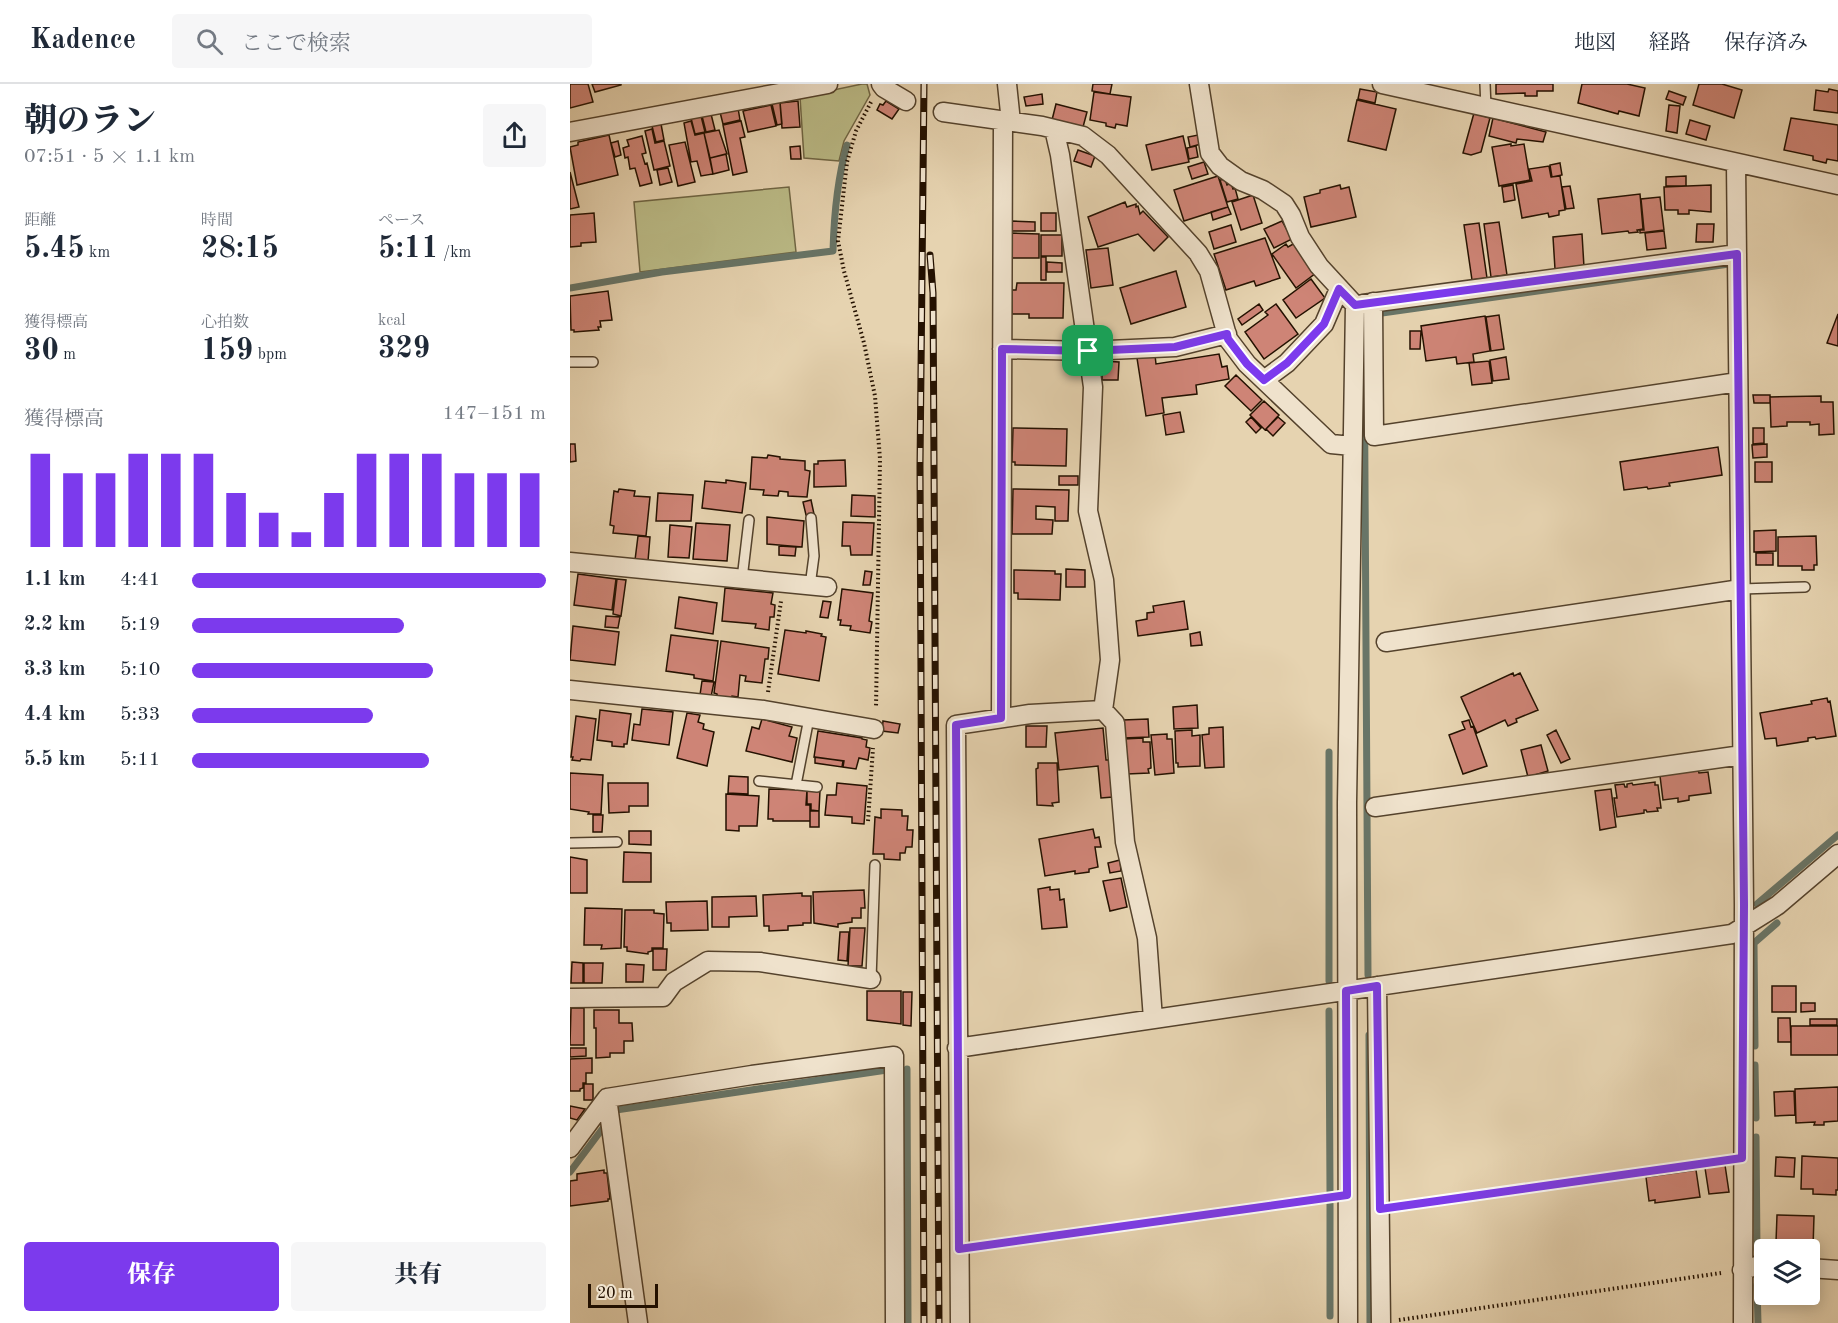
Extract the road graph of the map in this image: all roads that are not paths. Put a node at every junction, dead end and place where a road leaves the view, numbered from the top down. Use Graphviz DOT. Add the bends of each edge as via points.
graph roads {
  1 [pos="828,84"];
  2 [pos="1007,84"];
  3 [pos="1199,84"];
  4 [pos="1382,84"];
  5 [pos="1485,84"];
  6 [pos="882,86"];
  7 [pos="906,101"];
  8 [pos="1486,108"];
  9 [pos="943,112"];
  10 [pos="1007,121"];
  11 [pos="1054,129"];
  12 [pos="570,132"];
  13 [pos="1736,164"];
  14 [pos="1838,185"];
  15 [pos="1737,254"];
  16 [pos="1339,289"];
  17 [pos="1374,302"];
  18 [pos="1355,305"];
  19 [pos="1227,334"];
  20 [pos="1002,349"];
  21 [pos="1088,351"];
  22 [pos="570,362"];
  23 [pos="593,362"];
  24 [pos="1264,380"];
  25 [pos="1738,382"];
  26 [pos="1352,446"];
  27 [pos="811,518"];
  28 [pos="749,520"];
  29 [pos="570,562"];
  30 [pos="742,579"];
  31 [pos="819,586"];
  32 [pos="1805,587"];
  33 [pos="1741,589"];
  34 [pos="1386,642"];
  35 [pos="570,690"];
  36 [pos="1103,710"];
  37 [pos="809,718"];
  38 [pos="1001,718"];
  39 [pos="874,729"];
  40 [pos="1742,755"];
  41 [pos="759,781"];
  42 [pos="796,785"];
  43 [pos="817,787"];
  44 [pos="1375,807"];
  45 [pos="617,842"];
  46 [pos="570,843"];
  47 [pos="1838,854"];
  48 [pos="875,865"];
  49 [pos="1744,927"];
  50 [pos="872,979"];
  51 [pos="1377,986"];
  52 [pos="1346,991"];
  53 [pos="570,998"];
  54 [pos="1153,1019"];
  55 [pos="957,1048"];
  56 [pos="607,1098"];
  57 [pos="570,1148"];
  58 [pos="1754,1267"];
  59 [pos="1820,1269"];
  60 [pos="1742,1270"];
  61 [pos="1838,1270"];
  62 [pos="638,1323"];
  63 [pos="895,1323"];
  64 [pos="960,1323"];
  65 [pos="1348,1323"];
  66 [pos="1381,1323"];
  67 [pos="1743,1323"];
  1 -- 12 [label="street"];
  2 -- 10 [label="street"];
  3 -- 16 [label="street" via="1210,153 1241,181 1284,204 1300,237"];
  4 -- 8 [label="street"];
  5 -- 8 [label="lane"];
  6 -- 7 [label="street"];
  8 -- 13 [label="street"];
  9 -- 10 [label="street"];
  10 -- 11 [label="street"];
  10 -- 20 [label="street"];
  11 -- 19 [label="street" via="1083,136 1108,155 1198,253 1209,271"];
  11 -- 21 [label="street"];
  13 -- 14 [label="street"];
  13 -- 15 [label="street"];
  15 -- 17 [label="street"];
  15 -- 25 [label="street"];
  16 -- 18 [label="street"];
  16 -- 24 [label="street" via="1324,324 1287,363"];
  17 -- 18 [label="street"];
  17 -- 25 [label="street" via="1374,436"];
  18 -- 26 [label="street"];
  19 -- 21 [label="street" via="1175,347"];
  19 -- 24 [label="street" via="1247,364"];
  20 -- 21 [label="street"];
  20 -- 38 [label="street"];
  21 -- 36 [label="street" via="1093,387 1088,511 1104,580 1110,660"];
  22 -- 23 [label="lane"];
  24 -- 26 [label="street" via="1331,444"];
  25 -- 33 [label="street"];
  26 -- 52 [label="street"];
  27 -- 31 [label="lane"];
  28 -- 30 [label="lane"];
  29 -- 30 [label="street"];
  30 -- 31 [label="street"];
  32 -- 33 [label="lane"];
  33 -- 34 [label="street"];
  33 -- 40 [label="street"];
  35 -- 37 [label="street"];
  36 -- 38 [label="street"];
  36 -- 54 [label="street" via="1115,723 1125,842 1147,938"];
  37 -- 39 [label="street"];
  37 -- 42 [label="lane"];
  38 -- 55 [label="street" via="956,725"];
  40 -- 44 [label="street"];
  40 -- 49 [label="street"];
  41 -- 42 [label="lane"];
  42 -- 43 [label="lane"];
  45 -- 46 [label="lane"];
  47 -- 49 [label="street" via="1778,905"];
  48 -- 50 [label="lane"];
  49 -- 51 [label="street" via="1732,934"];
  49 -- 60 [label="street"];
  50 -- 53 [label="street" via="760,962 708,961 674,982 663,997"];
  51 -- 52 [label="street"];
  51 -- 66 [label="street"];
  52 -- 54 [label="street"];
  52 -- 65 [label="street"];
  54 -- 55 [label="street"];
  55 -- 64 [label="street"];
  56 -- 57 [label="street"];
  56 -- 62 [label="street"];
  56 -- 63 [label="street" via="894,1056"];
  58 -- 60 [label="street"];
  59 -- 61 [label="street"];
  60 -- 67 [label="street"];
}
